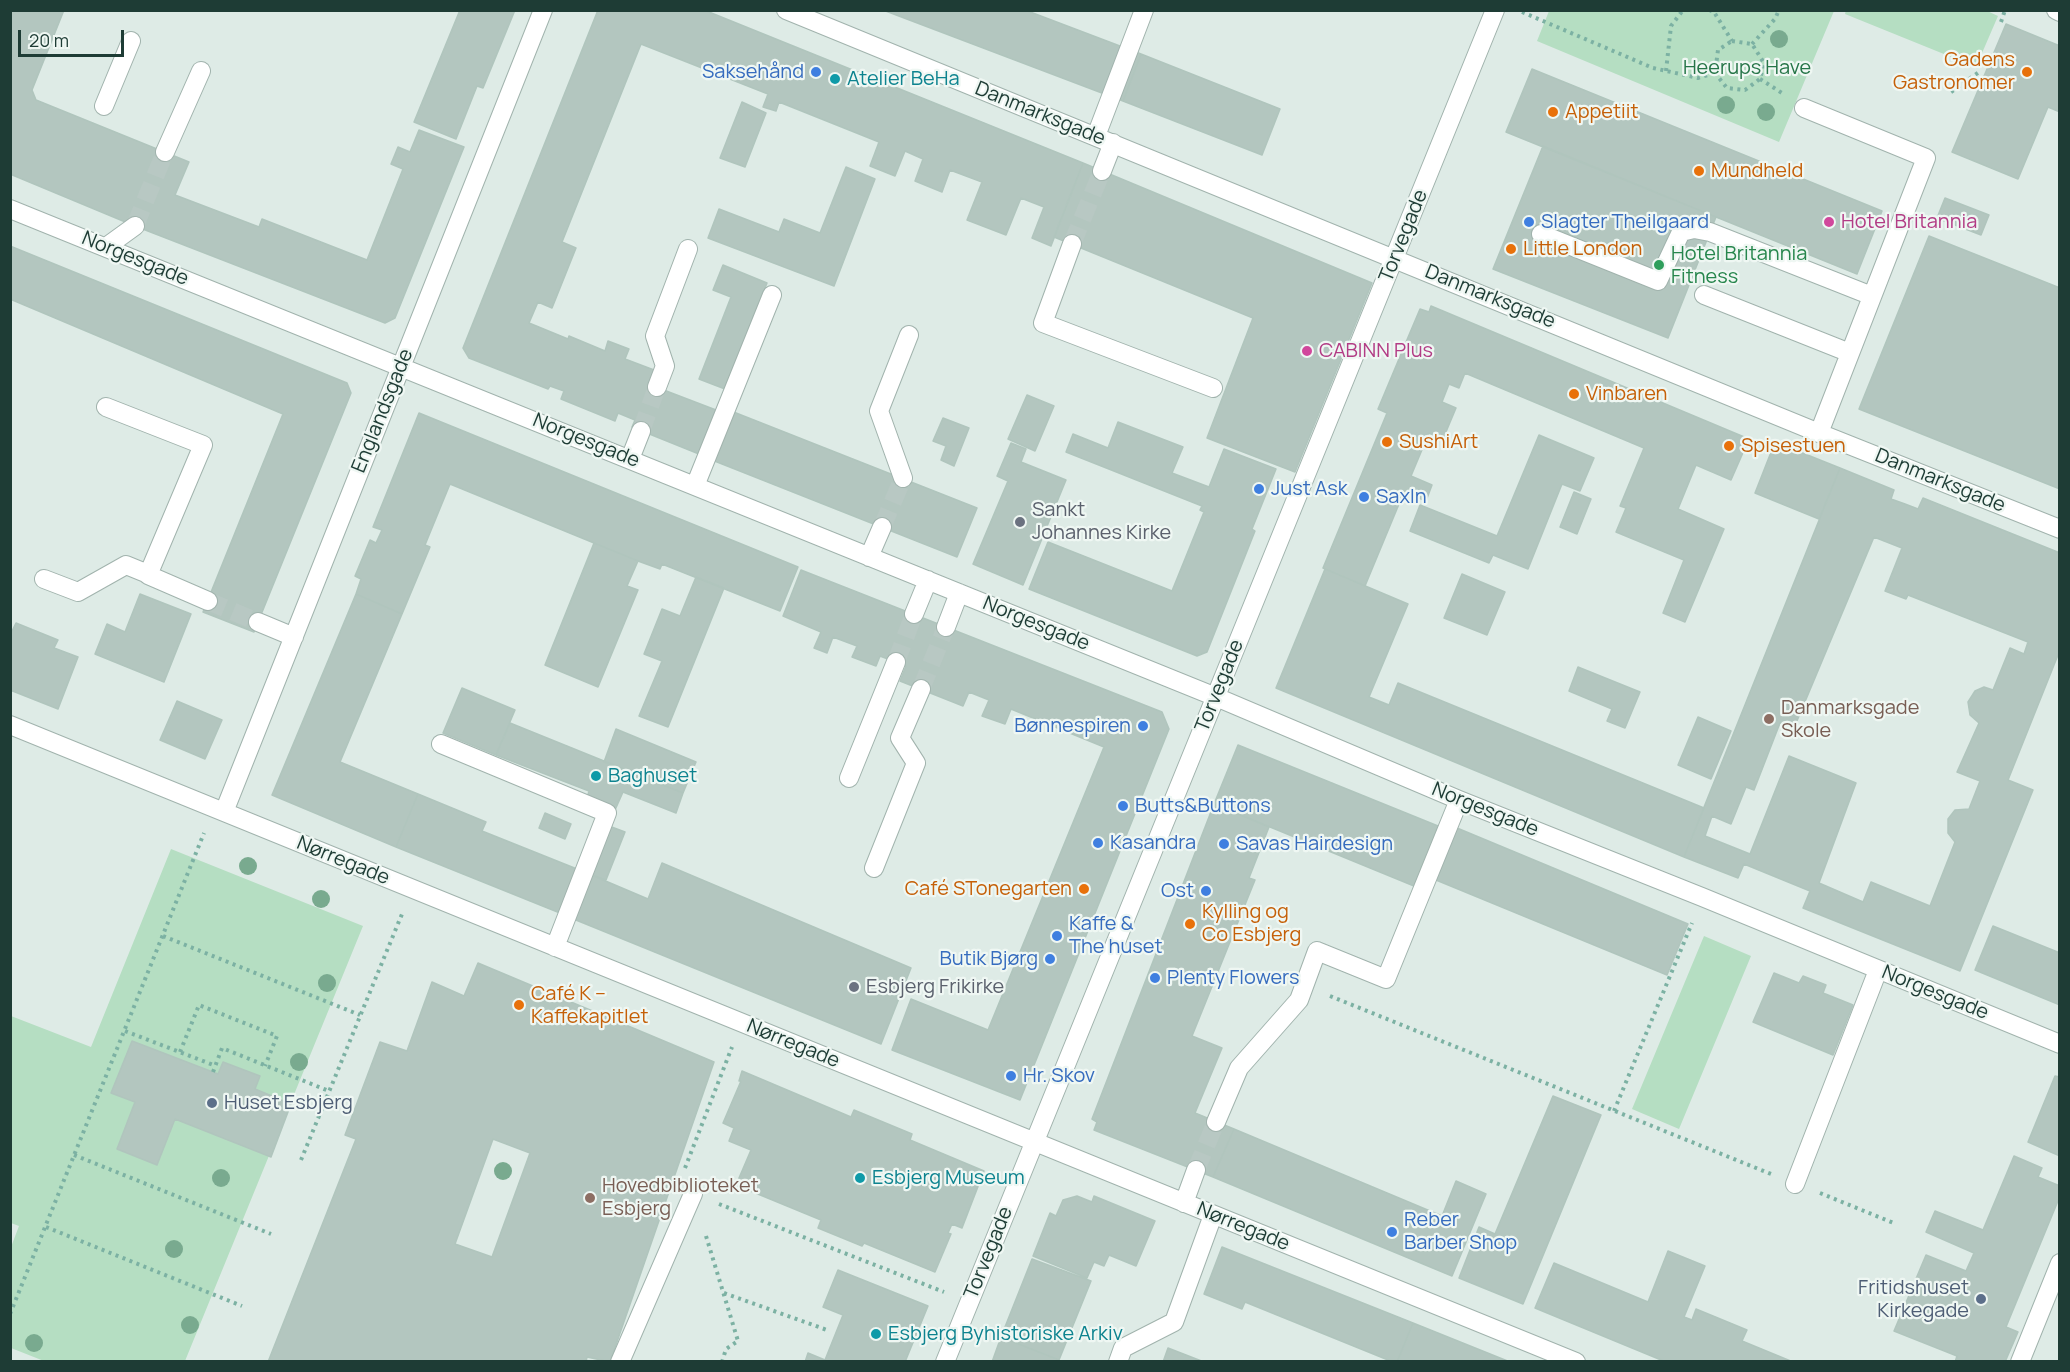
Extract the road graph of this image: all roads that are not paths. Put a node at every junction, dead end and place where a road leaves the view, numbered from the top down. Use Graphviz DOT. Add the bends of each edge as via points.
graph roads {
  1 [pos="543,10"];
  2 [pos="786,10"];
  3 [pos="1144,10"];
  4 [pos="1496,10"];
  5 [pos="131,41"];
  6 [pos="201,71"];
  7 [pos="104,106"];
  8 [pos="1804,108"];
  9 [pos="1104,140"];
  10 [pos="165,152"];
  11 [pos="1102,171"];
  12 [pos="10,209"];
  13 [pos="135,226"];
  14 [pos="1541,234"];
  15 [pos="1072,244"];
  16 [pos="106,247"];
  17 [pos="688,249"];
  18 [pos="1395,258"];
  19 [pos="771,296"];
  20 [pos="1704,296"];
  21 [pos="1872,296"];
  22 [pos="909,335"];
  23 [pos="1850,353"];
  24 [pos="402,366"];
  25 [pos="657,387"];
  26 [pos="1213,388"];
  27 [pos="106,407"];
  28 [pos="641,431"];
  29 [pos="1819,433"];
  30 [pos="630,459"];
  31 [pos="903,478"];
  32 [pos="695,486"];
  33 [pos="882,527"];
  34 [pos="2060,529"];
  35 [pos="869,557"];
  36 [pos="148,574"];
  37 [pos="44,579"];
  38 [pos="928,580"];
  39 [pos="959,593"];
  40 [pos="208,601"];
  41 [pos="914,614"];
  42 [pos="258,622"];
  43 [pos="946,627"];
  44 [pos="294,637"];
  45 [pos="896,662"];
  46 [pos="921,689"];
  47 [pos="1216,697"];
  48 [pos="10,725"];
  49 [pos="441,744"];
  50 [pos="849,778"];
  51 [pos="1459,800"];
  52 [pos="219,810"];
  53 [pos="874,868"];
  54 [pos="555,947"];
  55 [pos="1878,970"];
  56 [pos="2060,1044"];
  57 [pos="1216,1122"];
  58 [pos="1035,1143"];
  59 [pos="1197,1170"];
  60 [pos="1795,1184"];
  61 [pos="693,1194"];
  62 [pos="1184,1203"];
  63 [pos="1214,1215"];
  64 [pos="2060,1263"];
  65 [pos="620,1362"];
  66 [pos="945,1362"];
  67 [pos="1118,1362"];
  68 [pos="1576,1362"];
  69 [pos="2020,1362"];
  1 -- 24 [label="street, Englandsgade"];
  2 -- 9 [label="street, Danmarksgade"];
  3 -- 9 [label="street"];
  4 -- 18 [label="street, Torvegade"];
  5 -- 7 [label="street"];
  6 -- 10 [label="street"];
  8 -- 21 [label="street" via="1926,159"];
  9 -- 11 [label="street"];
  9 -- 18 [label="street, Danmarksgade"];
  12 -- 16 [label="street, Norgesgade"];
  13 -- 16 [label="street"];
  14 -- 21 [label="street" via="1658,280 1681,231 1694,229"];
  15 -- 26 [label="street" via="1043,323"];
  16 -- 24 [label="street, Norgesgade"];
  17 -- 25 [label="street" via="655,336 666,366"];
  18 -- 29 [label="street, Danmarksgade"];
  18 -- 47 [label="street, Torvegade"];
  19 -- 32 [label="street"];
  20 -- 23 [label="street"];
  21 -- 23 [label="street"];
  22 -- 31 [label="street" via="879,411"];
  23 -- 29 [label="street"];
  24 -- 30 [label="street, Norgesgade"];
  24 -- 44 [label="street, Englandsgade"];
  27 -- 36 [label="street" via="203,445"];
  28 -- 30 [label="street"];
  29 -- 34 [label="street, Danmarksgade"];
  30 -- 32 [label="street, Norgesgade"];
  32 -- 35 [label="street, Norgesgade"];
  33 -- 35 [label="street"];
  35 -- 38 [label="street, Norgesgade"];
  36 -- 37 [label="street" via="126,565 78,592"];
  36 -- 40 [label="street"];
  38 -- 39 [label="street, Norgesgade"];
  38 -- 41 [label="street"];
  39 -- 43 [label="street"];
  39 -- 47 [label="street, Norgesgade"];
  42 -- 44 [label="street"];
  44 -- 52 [label="street, Englandsgade"];
  45 -- 50 [label="street"];
  46 -- 53 [label="street" via="900,738 916,763"];
  47 -- 51 [label="street, Norgesgade"];
  47 -- 58 [label="street, Torvegade"];
  48 -- 52 [label="street, Nørregade"];
  49 -- 54 [label="street" via="607,813"];
  51 -- 55 [label="street, Norgesgade"];
  51 -- 57 [label="street" via="1386,979 1317,951 1299,1000 1239,1068"];
  52 -- 54 [label="street, Nørregade"];
  54 -- 58 [label="street, Nørregade"];
  55 -- 56 [label="street, Norgesgade"];
  55 -- 60 [label="street"];
  58 -- 62 [label="street, Nørregade"];
  58 -- 66 [label="street, Torvegade"];
  59 -- 62 [label="street"];
  61 -- 65 [label="street"];
  62 -- 63 [label="street, Nørregade"];
  63 -- 67 [label="street" via="1174,1322 1123,1348"];
  63 -- 68 [label="street, Nørregade"];
  64 -- 69 [label="street"];
}
